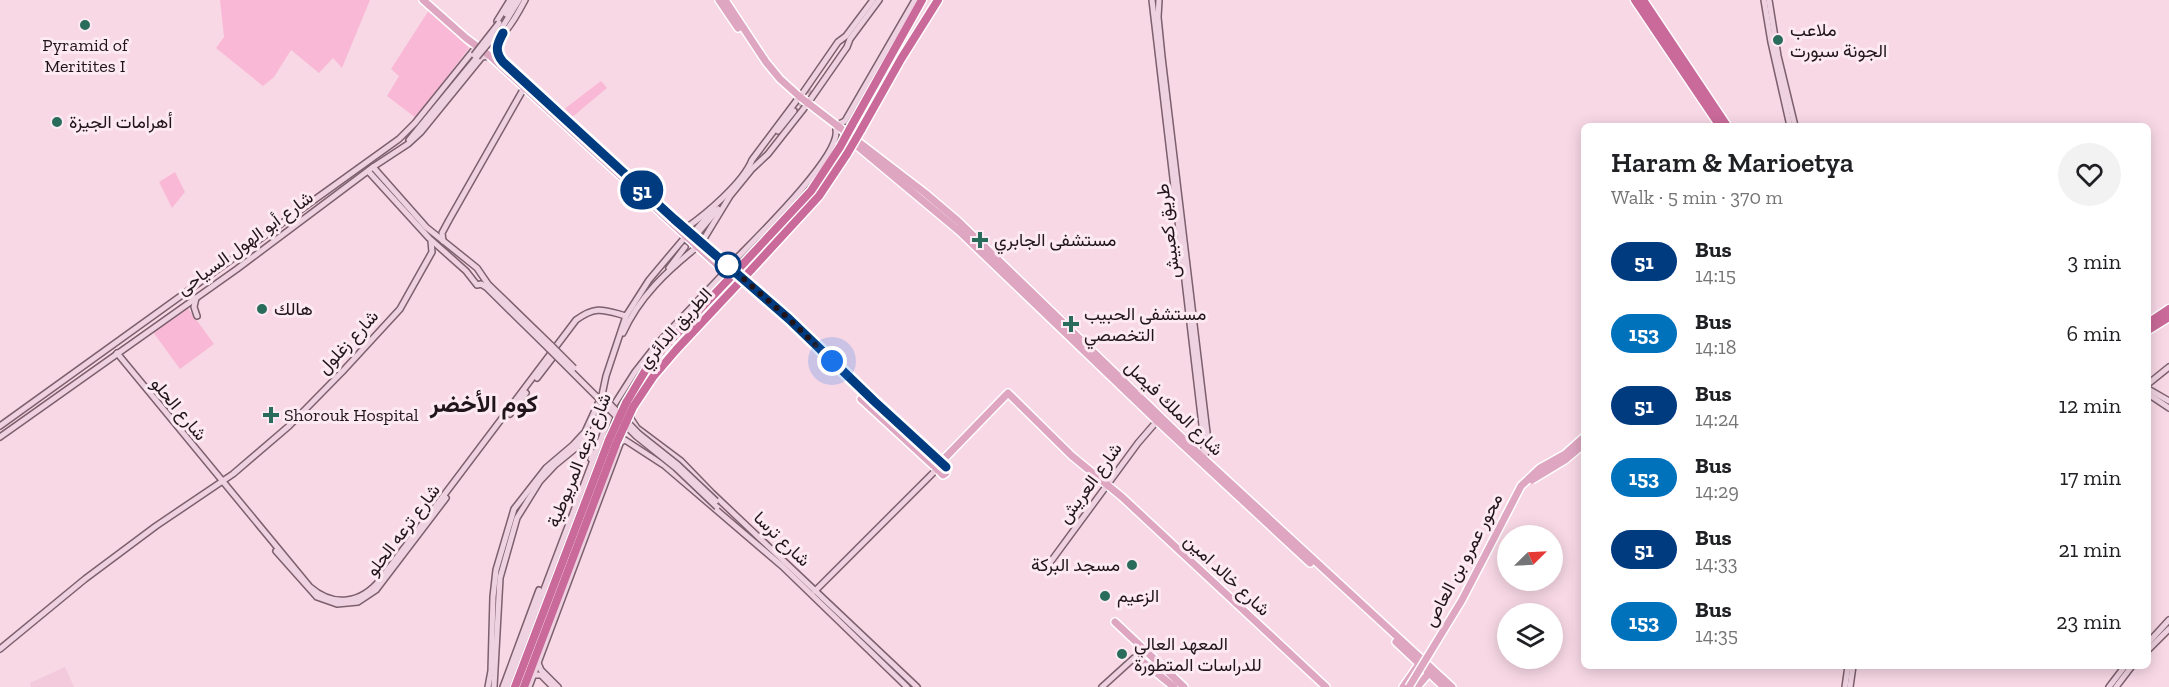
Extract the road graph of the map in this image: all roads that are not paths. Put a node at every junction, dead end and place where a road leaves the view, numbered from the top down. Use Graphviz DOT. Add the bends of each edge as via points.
graph roads {
  1 [pos="423,0"];
  2 [pos="512,0"];
  3 [pos="519,0"];
  4 [pos="525,0"];
  5 [pos="719,0"];
  6 [pos="725,0"];
  7 [pos="873,0"];
  8 [pos="879,0"];
  9 [pos="915,0"];
  10 [pos="922,0"];
  11 [pos="940,0"];
  12 [pos="1152,0"];
  13 [pos="1159,0"];
  14 [pos="1635,0"];
  15 [pos="1643,0"];
  16 [pos="1764,0"];
  17 [pos="1769,0"];
  18 [pos="1645,10"];
  19 [pos="505,31"];
  20 [pos="848,37"];
  21 [pos="475,47"];
  22 [pos="486,57"];
  23 [pos="524,88"];
  24 [pos="812,89"];
  25 [pos="1706,100"];
  26 [pos="799,106"];
  27 [pos="1718,123"];
  28 [pos="1725,123"];
  29 [pos="1789,123"];
  30 [pos="1794,123"];
  31 [pos="837,127"];
  32 [pos="575,131"];
  33 [pos="399,139"];
  34 [pos="858,143"];
  35 [pos="408,144"];
  36 [pos="373,167"];
  37 [pos="751,168"];
  38 [pos="368,171"];
  39 [pos="380,175"];
  40 [pos="375,179"];
  41 [pos="728,195"];
  42 [pos="304,208"];
  43 [pos="309,216"];
  44 [pos="290,218"];
  45 [pos="295,226"];
  46 [pos="696,232"];
  47 [pos="442,233"];
  48 [pos="434,238"];
  49 [pos="685,239"];
  50 [pos="443,241"];
  51 [pos="700,245"];
  52 [pos="442,250"];
  53 [pos="432,252"];
  54 [pos="729,269"];
  55 [pos="745,279"];
  56 [pos="648,289"];
  57 [pos="702,296"];
  58 [pos="196,297"];
  59 [pos="2169,309"];
  60 [pos="197,316"];
  61 [pos="626,316"];
  62 [pos="2169,317"];
  63 [pos="679,320"];
  64 [pos="2153,322"];
  65 [pos="1060,323"];
  66 [pos="694,333"];
  67 [pos="550,348"];
  68 [pos="116,354"];
  69 [pos="2169,367"];
  70 [pos="2151,382"];
  71 [pos="55,387"];
  72 [pos="2151,391"];
  73 [pos="60,394"];
  74 [pos="604,395"];
  75 [pos="2151,396"];
  76 [pos="619,398"];
  77 [pos="861,399"];
  78 [pos="2169,401"];
  79 [pos="2169,408"];
  80 [pos="631,413"];
  81 [pos="1203,413"];
  82 [pos="613,422"];
  83 [pos="1157,422"];
  84 [pos="0,426"];
  85 [pos="604,433"];
  86 [pos="622,435"];
  87 [pos="646,435"];
  88 [pos="0,437"];
  89 [pos="913,437"];
  90 [pos="1581,440"];
  91 [pos="908,443"];
  92 [pos="636,445"];
  93 [pos="577,447"];
  94 [pos="1581,447"];
  95 [pos="1202,456"];
  96 [pos="943,464"];
  97 [pos="940,472"];
  98 [pos="221,481"];
  99 [pos="1108,486"];
  100 [pos="577,500"];
  101 [pos="718,505"];
  102 [pos="759,536"];
  103 [pos="755,545"];
  104 [pos="1049,564"];
  105 [pos="815,591"];
  106 [pos="2169,620"];
  107 [pos="1115,622"];
  108 [pos="849,623"];
  109 [pos="2169,629"];
  110 [pos="848,630"];
  111 [pos="861,634"];
  112 [pos="1396,639"];
  113 [pos="2151,640"];
  114 [pos="860,642"];
  115 [pos="2151,647"];
  116 [pos="0,649"];
  117 [pos="1138,658"];
  118 [pos="538,663"];
  119 [pos="1419,664"];
  120 [pos="1848,669"];
  121 [pos="1853,669"];
  122 [pos="2123,669"];
  123 [pos="2130,669"];
  124 [pos="1429,673"];
  125 [pos="533,675"];
  126 [pos="1410,678"];
  127 [pos="550,683"];
  128 [pos="1173,683"];
  129 [pos="1182,686"];
  130 [pos="1414,686"];
  131 [pos="488,687"];
  132 [pos="494,687"];
  133 [pos="505,687"];
  134 [pos="514,687"];
  135 [pos="524,687"];
  136 [pos="529,687"];
  137 [pos="558,687"];
  138 [pos="907,687"];
  139 [pos="917,687"];
  140 [pos="1102,687"];
  141 [pos="1326,687"];
  142 [pos="1403,687"];
  143 [pos="1444,687"];
  144 [pos="1452,687"];
  145 [pos="1845,687"];
  146 [pos="1850,687"];
  147 [pos="2109,687"];
  148 [pos="2116,687"];
  1 -- 21 [label="main road"];
  2 -- 19 [label="main road" via="497,21"];
  2 -- 33 [label="main road, bridge" via="505,15 415,128"];
  3 -- 35 [label="main road, bridge" via="509,18"];
  4 -- 19 [label="main road"];
  5 -- 26 [label="main road, شارع الملك فيصل" via="771,76"];
  6 -- 26 [label="main road, شارع الملك فيصل"];
  7 -- 20 [label="main road"];
  8 -- 20 [label="main road"];
  9 -- 31 [label="main road, شارع ترعه المريوطية" via="845,121"];
  10 -- 134 [label="highway, الطريق الدائري, bridge" via="822,177 662,349 636,384 612,433"];
  11 -- 34 [label="main road" via="879,100"];
  11 -- 135 [label="highway, الطريق الدائري, bridge" via="825,188 664,362 637,399 619,436"];
  12 -- 81 [label="main road, طريق كعبيش"];
  13 -- 81 [label="main road, طريق كعبيش" via="1162,57"];
  14 -- 18 [label="highway"];
  15 -- 18 [label="highway"];
  16 -- 29 [label="main road"];
  17 -- 30 [label="main road"];
  18 -- 25 [label="highway"];
  19 -- 21 [label="main road" via="492,44"];
  19 -- 32 [label="main road" via="497,43 499,57"];
  20 -- 24 [label="main road"];
  20 -- 26 [label="main road" via="847,47"];
  20 -- 26 [label="main road" via="838,42"];
  21 -- 22 [label="main road"];
  21 -- 33 [label="main road, شارع أبو الهول السياحى"];
  22 -- 23 [label="main road"];
  22 -- 35 [label="main road, شارع أبو الهول السياحى"];
  23 -- 32 [label="main road"];
  23 -- 47 [label="main road"];
  25 -- 27 [label="highway"];
  25 -- 28 [label="highway"];
  26 -- 31 [label="main road, شارع الملك فيصل"];
  26 -- 37 [label="main road" via="768,154"];
  26 -- 37 [label="main road" via="752,160"];
  31 -- 34 [label="main road, شارع الملك فيصل, bridge"];
  31 -- 54 [label="main road, شارع ترعه المريوطية" via="835,140 809,180"];
  32 -- 49 [label="main road"];
  33 -- 42 [label="main road, شارع أبو الهول السياحى"];
  34 -- 55 [label="main road" via="818,200"];
  34 -- 65 [label="main road, شارع الملك فيصل" via="925,193"];
  35 -- 36 [label="main road, شارع أبو الهول السياحى"];
  36 -- 38 [label="main road, شارع أبو الهول السياحى"];
  36 -- 39 [label="main road"];
  37 -- 41 [label="main road"];
  38 -- 40 [label="main road"];
  38 -- 43 [label="main road, شارع أبو الهول السياحى"];
  39 -- 40 [label="main road"];
  39 -- 48 [label="main road"];
  40 -- 48 [label="main road"];
  41 -- 46 [label="main road"];
  41 -- 49 [label="main road"];
  41 -- 51 [label="main road"];
  42 -- 43 [label="main road" via="301,216"];
  42 -- 44 [label="main road, شارع أبو الهول السياحى"];
  43 -- 45 [label="main road, شارع أبو الهول السياحى"];
  44 -- 45 [label="main road" via="296,219"];
  44 -- 71 [label="main road, شارع أبو الهول السياحى"];
  45 -- 58 [label="main road, شارع أبو الهول السياحى"];
  47 -- 48 [label="main road"];
  47 -- 50 [label="main road"];
  48 -- 50 [label="main road"];
  48 -- 52 [label="main road"];
  48 -- 53 [label="main road"];
  49 -- 51 [label="main road"];
  49 -- 56 [label="main road"];
  49 -- 56 [label="main road" via="649,280"];
  50 -- 67 [label="main road" via="482,272 488,284"];
  51 -- 54 [label="main road"];
  51 -- 56 [label="main road"];
  52 -- 53 [label="main road"];
  52 -- 67 [label="main road"];
  53 -- 98 [label="main road, شارع زغلول" via="400,309 342,372 272,441"];
  54 -- 55 [label="main road, bridge"];
  54 -- 57 [label="main road, شارع ترعه المريوطية"];
  55 -- 89 [label="main road"];
  56 -- 61 [label="main road"];
  56 -- 74 [label="main road" via="626,327"];
  57 -- 63 [label="main road, شارع ترعه المريوطية"];
  57 -- 66 [label="main road, شارع ترعه المريوطية, bridge" via="716,310"];
  58 -- 60 [label="main road"];
  58 -- 68 [label="main road, شارع أبو الهول السياحى"];
  59 -- 64 [label="highway"];
  61 -- 98 [label="main road, شارع ترعه الحلو" via="598,309 582,316 387,573 353,600 333,600 310,587"];
  61 -- 131 [label="main road" via="602,395 585,432 536,479 512,514 494,583"];
  62 -- 64 [label="highway"];
  63 -- 66 [label="main road, bridge"];
  63 -- 76 [label="main road, شارع ترعه المريوطية" via="645,358"];
  65 -- 83 [label="main road, شارع الملك فيصل"];
  65 -- 95 [label="main road, شارع الملك فيصل"];
  66 -- 80 [label="main road, شارع ترعه المريوطية" via="654,377"];
  67 -- 101 [label="main road, bridge" via="636,436"];
  68 -- 73 [label="main road, شارع أبو الهول السياحى"];
  68 -- 98 [label="main road, شارع الحلو"];
  69 -- 70 [label="main road"];
  71 -- 73 [label="main road"];
  71 -- 84 [label="main road, شارع أبو الهول السياحى"];
  72 -- 78 [label="main road"];
  73 -- 88 [label="main road, شارع أبو الهول السياحى"];
  74 -- 76 [label="main road" via="612,400"];
  74 -- 93 [label="main road"];
  75 -- 79 [label="main road"];
  76 -- 82 [label="main road"];
  76 -- 85 [label="main road, شارع ترعه المريوطية"];
  77 -- 91 [label="main road"];
  80 -- 86 [label="main road, شارع ترعه المريوطية"];
  80 -- 87 [label="main road, شارع ترسا" via="632,422"];
  81 -- 95 [label="main road, طريق كعبيش" via="1208,444"];
  82 -- 85 [label="main road"];
  82 -- 86 [label="main road, شارع ترسا, bridge"];
  83 -- 99 [label="main road, شارع العريش"];
  83 -- 112 [label="main road, شارع الملك فيصل"];
  85 -- 100 [label="main road, شارع ترعه المريوطية"];
  86 -- 92 [label="main road, شارع ترسا"];
  86 -- 118 [label="main road, شارع ترعه المريوطية"];
  87 -- 92 [label="main road" via="637,439"];
  87 -- 102 [label="main road, شارع ترسا" via="681,461"];
  89 -- 91 [label="main road"];
  89 -- 96 [label="main road"];
  90 -- 130 [label="main road, محور عمرو بن العاص, bridge" via="1521,486"];
  91 -- 97 [label="main road"];
  92 -- 103 [label="main road, شارع ترسا"];
  93 -- 100 [label="main road" via="587,448 593,454"];
  93 -- 132 [label="main road" via="544,476 517,518 500,578"];
  94 -- 130 [label="main road, محور عمرو بن العاص, bridge" via="1534,478 1523,490 1465,602"];
  95 -- 112 [label="main road, شارع الملك فيصل"];
  96 -- 97 [label="main road" via="946,472"];
  96 -- 99 [label="main road, شارع خالد امين" via="1008,393"];
  97 -- 105 [label="main road"];
  98 -- 116 [label="main road, شارع زغلول" via="85,579"];
  99 -- 104 [label="main road, شارع العريش"];
  99 -- 141 [label="main road, شارع خالد امين"];
  100 -- 133 [label="main road, شارع ترعه المريوطية"];
  101 -- 102 [label="main road" via="751,534"];
  101 -- 103 [label="main road"];
  102 -- 105 [label="main road, شارع ترسا"];
  103 -- 110 [label="main road, شارع ترسا"];
  105 -- 108 [label="main road, شارع ترسا"];
  106 -- 113 [label="main road"];
  107 -- 128 [label="main road"];
  108 -- 110 [label="main road"];
  108 -- 111 [label="main road, شارع ترسا"];
  109 -- 115 [label="main road"];
  110 -- 114 [label="main road, شارع ترسا"];
  111 -- 114 [label="main road" via="857,636"];
  111 -- 139 [label="main road, شارع ترسا"];
  112 -- 119 [label="main road, شارع الملك فيصل"];
  112 -- 144 [label="main road, شارع الملك فيصل"];
  114 -- 138 [label="main road, شارع ترسا"];
  117 -- 128 [label="main road"];
  117 -- 140 [label="main road"];
  118 -- 125 [label="main road, شارع ترعه المريوطية"];
  118 -- 127 [label="main road"];
  119 -- 124 [label="main road, شارع الملك فيصل"];
  119 -- 126 [label="main road"];
  120 -- 145 [label="main road"];
  121 -- 146 [label="main road"];
  122 -- 147 [label="main road"];
  123 -- 148 [label="main road"];
  124 -- 130 [label="main road"];
  124 -- 143 [label="main road, شارع الملك فيصل"];
  125 -- 127 [label="main road" via="541,675"];
  125 -- 136 [label="main road, شارع ترعه المريوطية"];
  126 -- 130 [label="main road" via="1419,680"];
  126 -- 142 [label="main road"];
  127 -- 137 [label="main road"];
  128 -- 129 [label="main road"];
}
